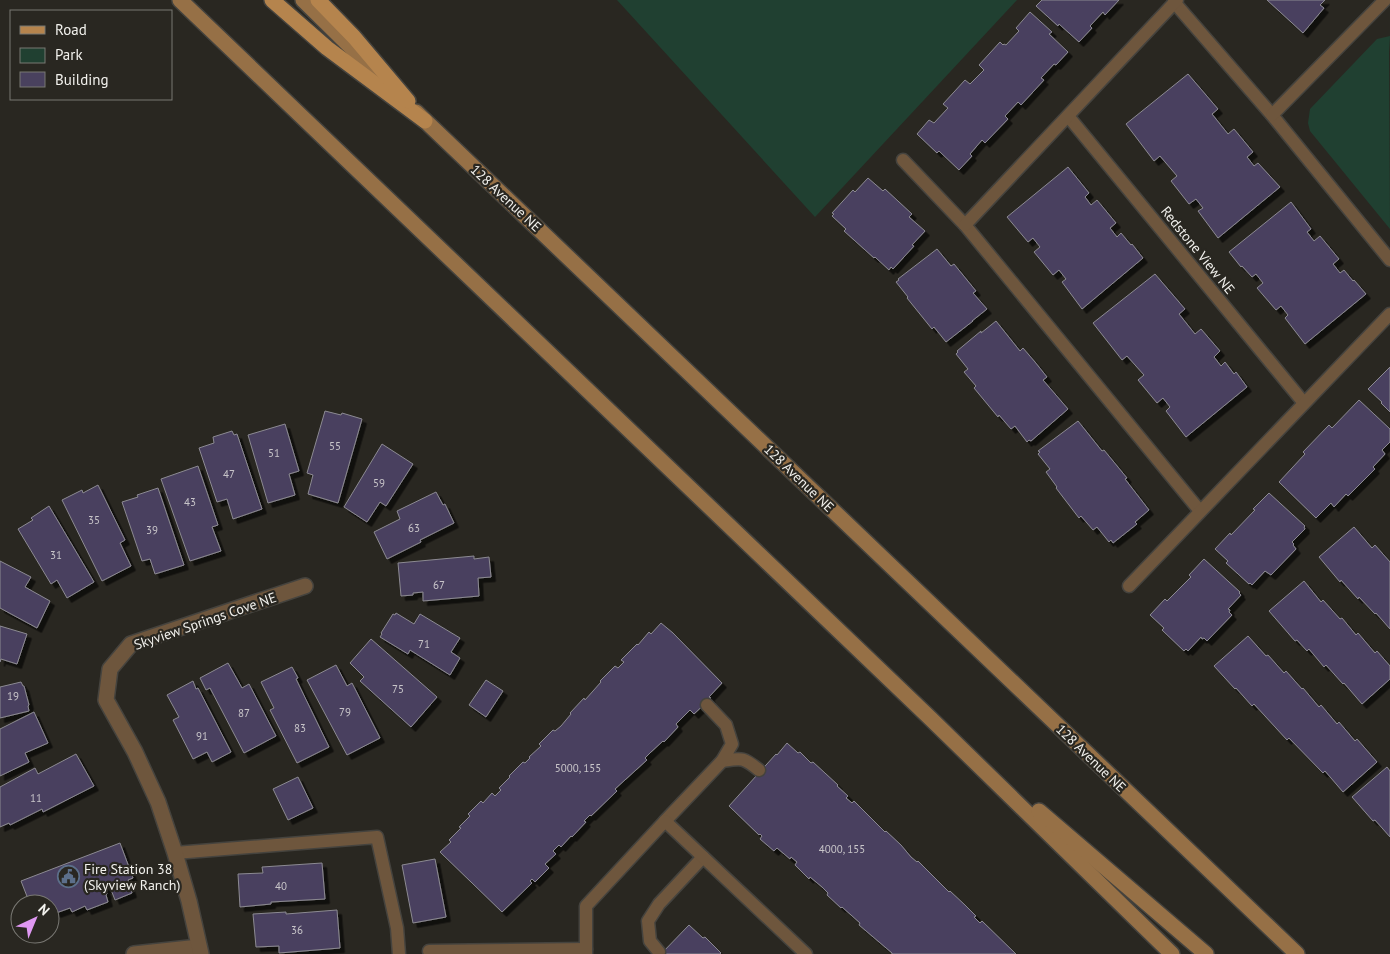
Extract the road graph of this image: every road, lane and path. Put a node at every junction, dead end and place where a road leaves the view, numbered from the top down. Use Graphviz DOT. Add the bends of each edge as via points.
graph roads {
  1 [pos="180,0"];
  2 [pos="272,0"];
  3 [pos="303,0"];
  4 [pos="318,0"];
  5 [pos="1385,0"];
  6 [pos="1175,1"];
  7 [pos="1272,115"];
  8 [pos="1068,116"];
  9 [pos="425,121"];
  10 [pos="903,160"];
  11 [pos="966,225"];
  12 [pos="1390,260"];
  13 [pos="1390,314"];
  14 [pos="1304,403"];
  15 [pos="1200,512"];
  16 [pos="305,586"];
  17 [pos="1129,586"];
  18 [pos="707,705"];
  19 [pos="930,718"];
  20 [pos="722,761"];
  21 [pos="759,770"];
  22 [pos="665,821"];
  23 [pos="176,852"];
  24 [pos="703,857"];
  25 [pos="200,951"];
  26 [pos="429,951"];
  27 [pos="586,952"];
  28 [pos="659,952"];
  29 [pos="134,954"];
  30 [pos="400,954"];
  31 [pos="806,954"];
  32 [pos="1172,954"];
  33 [pos="1206,954"];
  34 [pos="1296,954"];
  1 -- 19 [label="main road"];
  2 -- 9 [label="main road" via="327,48"];
  3 -- 9 [label="main road, 128 Avenue NE"];
  4 -- 9 [label="main road"];
  5 -- 7 [label="lane"];
  6 -- 7 [label="lane"];
  6 -- 8 [label="lane"];
  7 -- 12 [label="lane"];
  8 -- 11 [label="lane"];
  8 -- 14 [label="lane, Redstone View NE"];
  9 -- 34 [label="main road, 128 Avenue NE"];
  10 -- 11 [label="lane"];
  11 -- 15 [label="lane"];
  13 -- 14 [label="lane"];
  14 -- 15 [label="lane"];
  15 -- 17 [label="lane"];
  16 -- 23 [label="street, Skyview Springs Cove NE" via="131,644 110,669 106,700 135,752"];
  18 -- 20 [label="lane" via="726,725 732,744"];
  19 -- 32 [label="main road"];
  19 -- 33 [label="main road"];
  20 -- 21 [label="lane" via="747,760"];
  20 -- 22 [label="lane"];
  22 -- 24 [label="lane"];
  22 -- 27 [label="lane" via="586,906"];
  23 -- 25 [label="street, Skyview Springs Cove NE"];
  23 -- 30 [label="lane" via="377,837"];
  24 -- 28 [label="lane" via="648,921 650,941"];
  24 -- 31 [label="lane"];
  25 -- 29 [label="street"];
  26 -- 27 [label="lane"];
}
